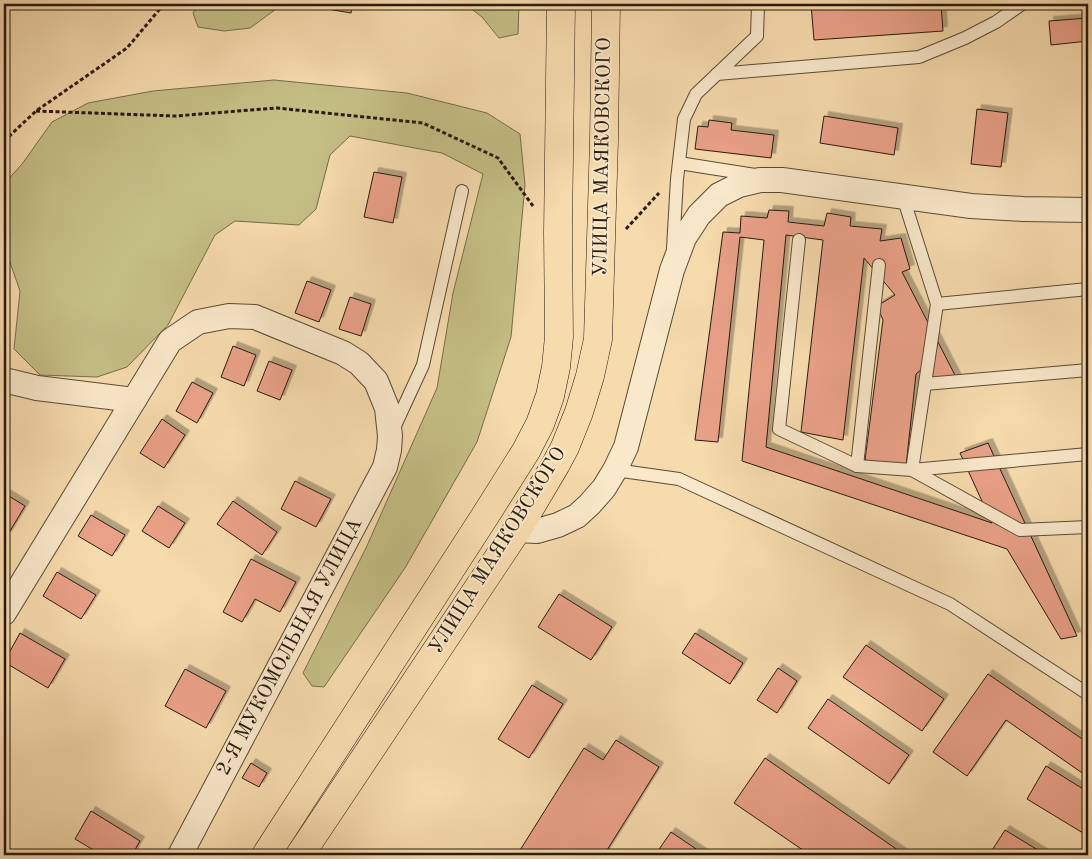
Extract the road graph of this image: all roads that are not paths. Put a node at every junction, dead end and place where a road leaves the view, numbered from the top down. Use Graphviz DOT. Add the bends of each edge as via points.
graph roads {
  1 [pos="561,4"];
  2 [pos="606,4"];
  3 [pos="758,4"];
  4 [pos="1022,4"];
  5 [pos="717,74"];
  6 [pos="679,163"];
  7 [pos="782,180"];
  8 [pos="462,190"];
  9 [pos="903,197"];
  10 [pos="1088,210"];
  11 [pos="799,240"];
  12 [pos="879,265"];
  13 [pos="672,270"];
  14 [pos="1088,289"];
  15 [pos="937,304"];
  16 [pos="1088,370"];
  17 [pos="4,380"];
  18 [pos="924,384"];
  19 [pos="134,400"];
  20 [pos="390,436"];
  21 [pos="1088,454"];
  22 [pos="857,466"];
  23 [pos="615,470"];
  24 [pos="912,470"];
  25 [pos="1088,527"];
  26 [pos="516,530"];
  27 [pos="4,612"];
  28 [pos="1088,694"];
  29 [pos="180,855"];
  30 [pos="266,855"];
  31 [pos="300,855"];
  1 -- 30 [label="main road, УЛИЦА МАЯКОВСКОГО" via="559,338 550,396 526,451"];
  2 -- 26 [label="main road, УЛИЦА МАЯКОВСКОГО" via="595,358 572,430 547,481"];
  3 -- 5 [label="lane" via="757,36"];
  4 -- 5 [label="lane" via="965,38 919,57"];
  5 -- 6 [label="lane" via="696,94 684,118"];
  6 -- 7 [label="lane"];
  6 -- 13 [label="lane"];
  7 -- 9 [label="street"];
  7 -- 13 [label="street" via="739,184 719,195 699,215 684,238"];
  8 -- 20 [label="lane" via="423,365"];
  9 -- 10 [label="street" via="971,206"];
  9 -- 15 [label="lane"];
  11 -- 22 [label="lane" via="779,429"];
  12 -- 22 [label="lane"];
  13 -- 23 [label="street" via="626,447"];
  14 -- 15 [label="lane"];
  15 -- 18 [label="lane"];
  16 -- 18 [label="lane"];
  17 -- 19 [label="street" via="38,388"];
  18 -- 24 [label="lane"];
  19 -- 20 [label="street, 2-Я МУКОМОЛЬНАЯ УЛИЦА" via="170,341 198,322 229,316 255,317 343,353 359,363 376,380 387,408"];
  19 -- 27 [label="street, 2-Я МУКОМОЛЬНАЯ УЛИЦА"];
  20 -- 29 [label="street, 2-Я МУКОМОЛЬНАЯ УЛИЦА" via="385,467"];
  21 -- 24 [label="lane"];
  22 -- 24 [label="lane"];
  23 -- 26 [label="street" via="604,488 577,516 537,531"];
  23 -- 28 [label="lane" via="679,479 950,604"];
  24 -- 25 [label="lane" via="1020,530"];
  26 -- 31 [label="main road, УЛИЦА МАЯКОВСКОГО"];
}
